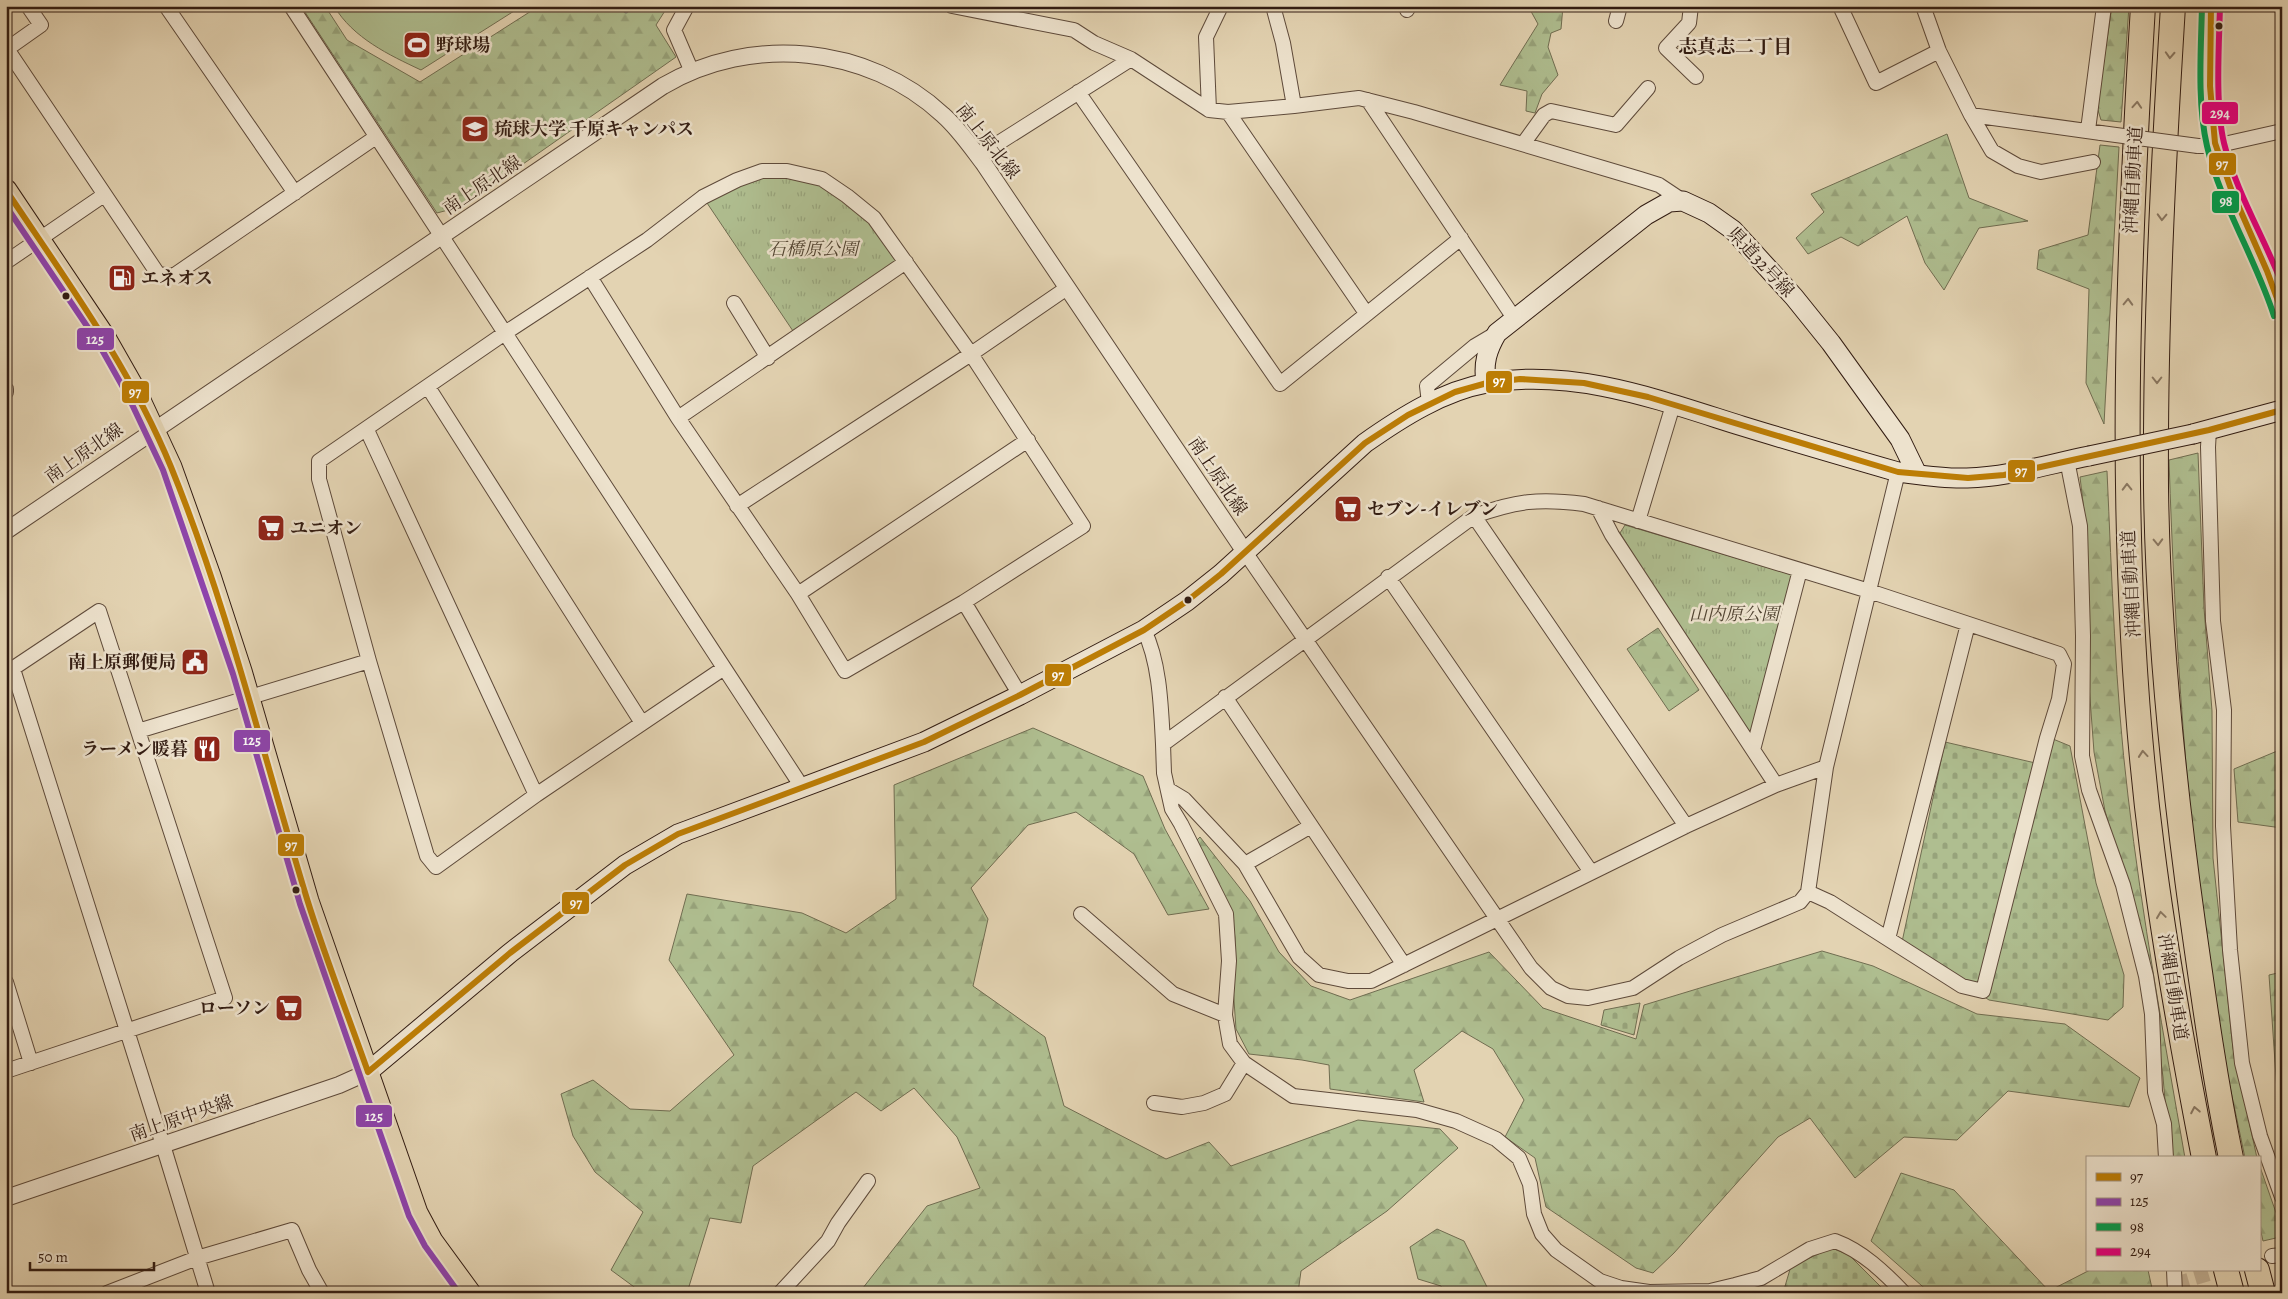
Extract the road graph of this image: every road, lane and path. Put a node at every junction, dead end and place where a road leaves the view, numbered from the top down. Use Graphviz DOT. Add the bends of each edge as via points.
graph roads {
  1 [pos="28,6"];
  2 [pos="166,6"];
  3 [pos="290,6"];
  4 [pos="687,6"];
  5 [pos="1221,6"];
  6 [pos="1273,6"];
  7 [pos="1620,6"];
  8 [pos="1691,6"];
  9 [pos="1840,6"];
  10 [pos="1923,6"];
  11 [pos="2104,6"];
  12 [pos="2143,6"];
  13 [pos="2173,6"];
  14 [pos="2211,6"];
  15 [pos="963,7"];
  16 [pos="1616,21"];
  17 [pos="1939,52"];
  18 [pos="1131,59"];
  19 [pos="692,72"];
  20 [pos="1696,77"];
  21 [pos="1648,88"];
  22 [pos="1078,92"];
  23 [pos="1368,100"];
  24 [pos="1294,106"];
  25 [pos="1209,110"];
  26 [pos="1228,112"];
  27 [pos="1971,115"];
  28 [pos="2282,131"];
  29 [pos="2094,132"];
  30 [pos="376,137"];
  31 [pos="1523,144"];
  32 [pos="2215,146"];
  33 [pos="978,156"];
  34 [pos="2093,162"];
  35 [pos="6,190"];
  36 [pos="295,193"];
  37 [pos="104,195"];
  38 [pos="1683,201"];
  39 [pos="442,237"];
  40 [pos="1461,238"];
  41 [pos="40,240"];
  42 [pos="6,262"];
  43 [pos="906,262"];
  44 [pos="590,277"];
  45 [pos="1067,288"];
  46 [pos="734,303"];
  47 [pos="1366,313"];
  48 [pos="2282,313"];
  49 [pos="1514,318"];
  50 [pos="505,333"];
  51 [pos="1497,333"];
  52 [pos="971,354"];
  53 [pos="768,358"];
  54 [pos="1486,383"];
  55 [pos="428,388"];
  56 [pos="1429,403"];
  57 [pos="1673,404"];
  58 [pos="2282,410"];
  59 [pos="678,418"];
  60 [pos="154,429"];
  61 [pos="366,430"];
  62 [pos="2201,432"];
  63 [pos="1028,440"];
  64 [pos="2067,460"];
  65 [pos="1898,472"];
  66 [pos="1917,474"];
  67 [pos="737,506"];
  68 [pos="1598,508"];
  69 [pos="1474,516"];
  70 [pos="1638,521"];
  71 [pos="6,531"];
  72 [pos="1245,552"];
  73 [pos="1800,570"];
  74 [pos="1388,577"];
  75 [pos="1869,591"];
  76 [pos="798,594"];
  77 [pos="964,602"];
  78 [pos="1968,624"];
  79 [pos="1144,630"];
  80 [pos="1304,639"];
  81 [pos="369,661"];
  82 [pos="724,668"];
  83 [pos="9,671"];
  84 [pos="1020,695"];
  85 [pos="248,697"];
  86 [pos="1225,697"];
  87 [pos="2059,699"];
  88 [pos="2082,703"];
  89 [pos="642,723"];
  90 [pos="138,731"];
  91 [pos="1163,744"];
  92 [pos="1753,750"];
  93 [pos="1826,767"];
  94 [pos="1776,785"];
  95 [pos="802,787"];
  96 [pos="1169,790"];
  97 [pos="536,795"];
  98 [pos="1311,826"];
  99 [pos="1686,826"];
  100 [pos="1245,864"];
  101 [pos="1591,872"];
  102 [pos="1808,892"];
  103 [pos="1081,914"];
  104 [pos="1499,920"];
  105 [pos="1888,939"];
  106 [pos="1404,965"];
  107 [pos="6,982"];
  108 [pos="1225,1015"];
  109 [pos="127,1030"];
  110 [pos="31,1062"];
  111 [pos="1244,1063"];
  112 [pos="6,1071"];
  113 [pos="368,1072"];
  114 [pos="1154,1103"];
  115 [pos="164,1145"];
  116 [pos="2166,1156"];
  117 [pos="2204,1156"];
  118 [pos="2231,1156"];
  119 [pos="868,1181"];
  120 [pos="2282,1197"];
  121 [pos="6,1198"];
  122 [pos="197,1258"];
  123 [pos="2270,1260"];
  124 [pos="2174,1272"];
  125 [pos="2227,1272"];
  126 [pos="107,1293"];
  127 [pos="208,1293"];
  128 [pos="322,1293"];
  129 [pos="470,1293"];
  130 [pos="780,1293"];
  131 [pos="1904,1293"];
  132 [pos="2175,1293"];
  133 [pos="2232,1293"];
  134 [pos="2263,1293"];
  1 -- 37 [label="street" via="40,25 7,49"];
  2 -- 36 [label="street"];
  3 -- 30 [label="street"];
  4 -- 19 [label="street" via="674,30"];
  5 -- 25 [label="street" via="1206,37"];
  6 -- 24 [label="street"];
  7 -- 16 [label="street"];
  8 -- 20 [label="street" via="1688,23 1666,48"];
  9 -- 17 [label="street" via="1876,83"];
  10 -- 17 [label="street"];
  11 -- 29 [label="street"];
  117 -- 12 [label="highway, 沖縄自動車道, one-way" via="2174,1003 2151,846 2131,601 2127,351 2132,182"];
  13 -- 118 [label="highway, 沖縄自動車道, one-way" via="2158,342 2156,490 2162,622 2182,843"];
  14 -- 32 [label="street" via="2209,75"];
  15 -- 18 [label="street" via="1074,30 1094,43"];
  17 -- 27 [label="street"];
  18 -- 22 [label="street"];
  18 -- 25 [label="street"];
  19 -- 33 [label="street, 南上原北線" via="731,59 772,54 810,55 854,64 892,80 928,103 955,127"];
  19 -- 39 [label="street, 南上原北線" via="663,86"];
  21 -- 31 [label="street" via="1616,125 1552,111 1544,115"];
  22 -- 33 [label="street"];
  22 -- 47 [label="street" via="1280,384"];
  23 -- 24 [label="street" via="1359,98"];
  23 -- 31 [label="street"];
  23 -- 40 [label="street"];
  24 -- 26 [label="street"];
  25 -- 26 [label="street"];
  26 -- 47 [label="street"];
  27 -- 29 [label="street"];
  27 -- 34 [label="street" via="1992,151 2018,166 2041,172"];
  28 -- 32 [label="street"];
  29 -- 32 [label="street, bridge"];
  30 -- 36 [label="street"];
  30 -- 39 [label="street"];
  31 -- 38 [label="street" via="1659,185"];
  32 -- 48 [label="street" via="2237,205 2262,254"];
  33 -- 45 [label="street, 南上原北線"];
  35 -- 41 [label="main road"];
  36 -- 37 [label="street" via="173,276 158,274"];
  37 -- 41 [label="street"];
  38 -- 49 [label="main road" via="1669,202 1646,215"];
  38 -- 66 [label="main road, 県道32号線" via="1709,213 1733,230 1794,297 1889,423 1910,456"];
  39 -- 50 [label="street"];
  39 -- 60 [label="street, 南上原北線"];
  40 -- 47 [label="street"];
  40 -- 49 [label="street"];
  41 -- 42 [label="street"];
  41 -- 60 [label="main road" via="104,336"];
  43 -- 44 [label="street" via="874,218 822,179 787,171 762,171 703,197 647,240"];
  43 -- 52 [label="street"];
  43 -- 53 [label="street"];
  44 -- 50 [label="street"];
  44 -- 59 [label="street"];
  45 -- 52 [label="street"];
  45 -- 72 [label="street, 南上原北線"];
  46 -- 53 [label="street"];
  49 -- 51 [label="main road"];
  50 -- 55 [label="street"];
  50 -- 82 [label="street"];
  51 -- 54 [label="main road" via="1485,358"];
  51 -- 56 [label="street" via="1475,346 1427,386"];
  52 -- 63 [label="street"];
  52 -- 67 [label="street"];
  53 -- 59 [label="street"];
  54 -- 56 [label="main road"];
  54 -- 57 [label="main road" via="1562,379 1615,388"];
  55 -- 61 [label="street"];
  55 -- 89 [label="street"];
  56 -- 72 [label="main road" via="1366,442"];
  57 -- 65 [label="main road"];
  57 -- 70 [label="street"];
  58 -- 62 [label="main road"];
  59 -- 67 [label="street"];
  60 -- 71 [label="street, 南上原北線"];
  60 -- 85 [label="main road" via="194,529"];
  61 -- 81 [label="street" via="319,461 319,479"];
  61 -- 97 [label="street"];
  62 -- 64 [label="main road, bridge"];
  62 -- 120 [label="street" via="2208,447 2213,621 2224,710 2223,826 2230,950 2242,1063 2260,1136"];
  63 -- 76 [label="street"];
  63 -- 77 [label="street" via="1083,526"];
  64 -- 66 [label="main road" via="2004,475 1968,478"];
  64 -- 88 [label="street" via="2080,526"];
  65 -- 66 [label="main road"];
  65 -- 75 [label="street"];
  67 -- 76 [label="street"];
  68 -- 69 [label="street" via="1552,500 1509,504"];
  68 -- 70 [label="street"];
  68 -- 92 [label="street" via="1612,535"];
  69 -- 74 [label="street"];
  69 -- 99 [label="street"];
  70 -- 73 [label="street"];
  72 -- 79 [label="main road" via="1188,601"];
  72 -- 80 [label="street"];
  73 -- 75 [label="street"];
  73 -- 92 [label="street"];
  74 -- 80 [label="street"];
  74 -- 101 [label="street"];
  75 -- 78 [label="street"];
  75 -- 93 [label="street"];
  76 -- 77 [label="street" via="845,671"];
  77 -- 84 [label="street"];
  78 -- 87 [label="street" via="2059,654 2064,664"];
  78 -- 105 [label="street"];
  79 -- 84 [label="main road"];
  79 -- 91 [label="street" via="1151,644"];
  80 -- 86 [label="street"];
  80 -- 104 [label="street"];
  81 -- 85 [label="street"];
  81 -- 97 [label="street" via="427,856 436,867"];
  82 -- 89 [label="street"];
  82 -- 95 [label="street"];
  83 -- 90 [label="street" via="99,611"];
  83 -- 109 [label="street"];
  84 -- 95 [label="main road" via="924,742"];
  85 -- 90 [label="street"];
  85 -- 113 [label="main road" via="308,902"];
  86 -- 91 [label="street"];
  86 -- 98 [label="street"];
  87 -- 88 [label="street"];
  87 -- 105 [label="street" via="1983,991 1962,986"];
  88 -- 116 [label="street" via="2082,756 2089,790 2123,885 2146,976 2152,1014 2155,1092 2164,1124"];
  89 -- 97 [label="street"];
  90 -- 109 [label="street" via="225,998"];
  91 -- 96 [label="street" via="1164,772"];
  92 -- 94 [label="street"];
  93 -- 94 [label="street"];
  93 -- 102 [label="street"];
  94 -- 99 [label="street"];
  95 -- 113 [label="main road" via="678,834 625,864 510,953"];
  96 -- 100 [label="street" via="1184,799"];
  96 -- 108 [label="street" via="1172,809 1226,914 1229,961"];
  98 -- 100 [label="street"];
  98 -- 106 [label="street"];
  99 -- 101 [label="street"];
  100 -- 106 [label="street" via="1299,957 1319,975 1348,982 1371,980"];
  101 -- 104 [label="street"];
  102 -- 104 [label="street" via="1800,902 1722,935 1633,988 1588,998 1568,996 1551,988 1531,968"];
  102 -- 105 [label="street" via="1830,902"];
  103 -- 108 [label="street" via="1173,994"];
  104 -- 106 [label="street"];
  107 -- 110 [label="street"];
  108 -- 111 [label="street" via="1230,1044"];
  109 -- 110 [label="street"];
  109 -- 115 [label="street"];
  110 -- 112 [label="street"];
  111 -- 114 [label="street" via="1225,1094 1204,1103 1182,1107"];
  111 -- 131 [label="street" via="1293,1096 1417,1110 1456,1121 1496,1139 1519,1158 1530,1184 1534,1214 1542,1234 1556,1250 1600,1281 1649,1292 1710,1291 1761,1278 1810,1249 1835,1241 1852,1248"];
  113 -- 115 [label="street, 南上原中央線"];
  113 -- 129 [label="main road" via="417,1213 432,1241"];
  115 -- 121 [label="street, 南上原中央線"];
  115 -- 122 [label="street"];
  119 -- 130 [label="street" via="828,1241"];
  122 -- 126 [label="street"];
  122 -- 127 [label="street"];
  122 -- 128 [label="street" via="292,1230"];
  123 -- 134 [label="highway"];
  124 -- 132 [label="street"];
  125 -- 133 [label="highway"];
}
